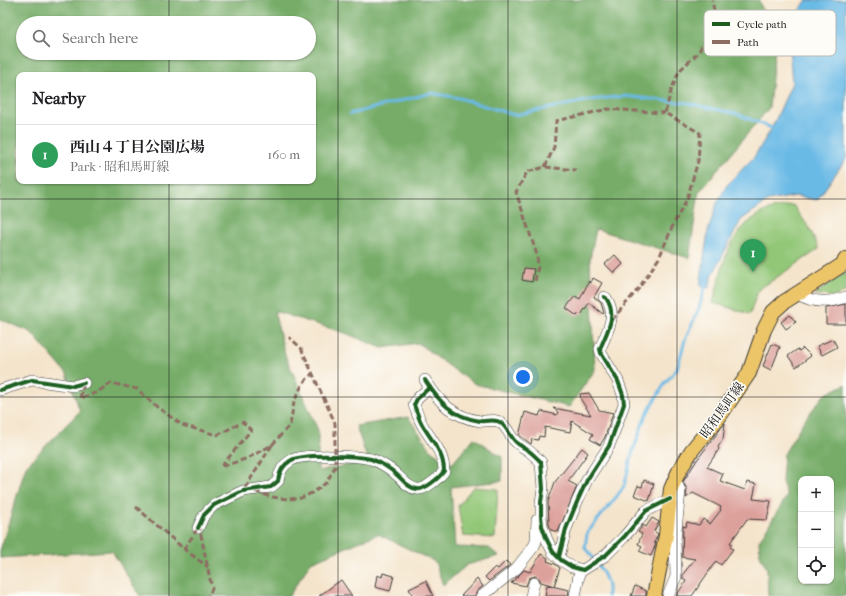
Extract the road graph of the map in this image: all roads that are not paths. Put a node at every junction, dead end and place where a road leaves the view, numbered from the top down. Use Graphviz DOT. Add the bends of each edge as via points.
graph roads {
  1 [pos="846,259"];
  2 [pos="798,294"];
  3 [pos="604,297"];
  4 [pos="846,297"];
  5 [pos="84,383"];
  6 [pos="0,390"];
  7 [pos="674,481"];
  8 [pos="670,499"];
  9 [pos="541,502"];
  10 [pos="198,528"];
  11 [pos="558,558"];
  12 [pos="580,570"];
  13 [pos="534,583"];
  14 [pos="482,596"];
  15 [pos="531,596"];
  16 [pos="575,596"];
  17 [pos="654,596"];
  18 [pos="668,596"];
  1 -- 2 [label="main road, 昭和馬町線" via="842,265"];
  2 -- 4 [label="street" via="821,302"];
  2 -- 7 [label="main road, 昭和馬町線" via="776,308 771,315 749,372 692,450"];
  3 -- 11 [label="street" via="610,304 612,320 600,349 618,381 624,404 612,440 587,480 577,502"];
  5 -- 6 [label="street" via="73,386 32,380"];
  7 -- 8 [label="main road, 昭和馬町線"];
  7 -- 18 [label="street" via="680,491 675,540 676,577"];
  8 -- 12 [label="street" via="646,511 606,555"];
  8 -- 17 [label="main road, 昭和馬町線"];
  9 -- 10 [label="street" via="543,489 540,462 511,437 501,422 481,421 454,412 435,396 428,384 414,405 422,424 440,451 443,462 444,471 431,483 417,490 389,468 372,459 303,456 290,460 279,472 278,481 271,487 243,492 214,505 204,515"];
  9 -- 11 [label="street" via="542,526"];
  9 -- 14 [label="street" via="537,512 534,546 516,569"];
  11 -- 12 [label="street"];
  12 -- 16 [label="street"];
  13 -- 15 [label="street"];
}
